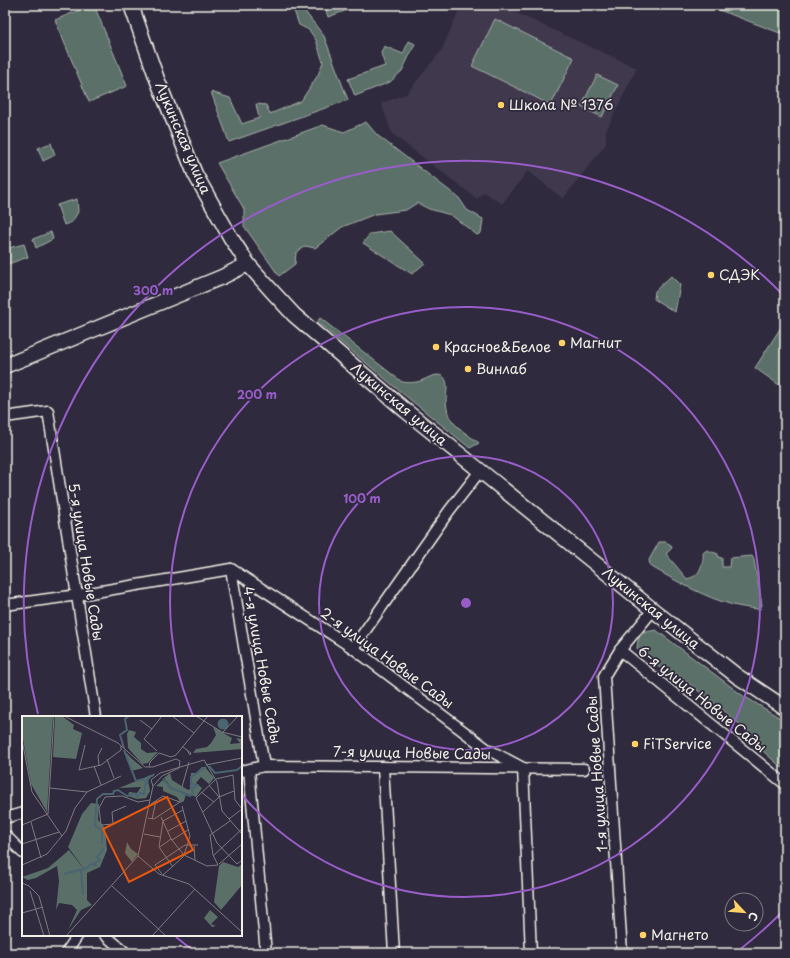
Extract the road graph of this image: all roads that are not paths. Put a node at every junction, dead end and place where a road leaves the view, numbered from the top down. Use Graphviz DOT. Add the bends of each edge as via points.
graph roads {
  1 [pos="131,5"];
  2 [pos="248,264"];
  3 [pos="5,366"];
  4 [pos="5,417"];
  5 [pos="480,471"];
  6 [pos="231,569"];
  7 [pos="78,595"];
  8 [pos="5,605"];
  9 [pos="653,610"];
  10 [pos="353,648"];
  11 [pos="620,650"];
  12 [pos="785,708"];
  13 [pos="96,716"];
  14 [pos="264,766"];
  15 [pos="384,767"];
  16 [pos="522,768"];
  17 [pos="584,769"];
  18 [pos="245,770"];
  19 [pos="785,784"];
  20 [pos="22,813"];
  21 [pos="5,818"];
  22 [pos="5,834"];
  23 [pos="22,852"];
  24 [pos="77,936"];
  25 [pos="106,936"];
  26 [pos="66,953"];
  27 [pos="126,953"];
  28 [pos="266,953"];
  29 [pos="394,953"];
  30 [pos="531,953"];
  31 [pos="622,953"];
  1 -- 2 [label="main road, Лукинская улица" via="195,174"];
  2 -- 3 [label="main road"];
  2 -- 5 [label="main road, Лукинская улица" via="294,315"];
  4 -- 7 [label="street, 5-я улица Новые Сады" via="48,411"];
  5 -- 9 [label="main road, Лукинская улица"];
  5 -- 10 [label="street"];
  6 -- 7 [label="street"];
  6 -- 10 [label="street, 2-я улица Новые Сады"];
  6 -- 14 [label="street, 4-я улица Новые Сады"];
  7 -- 8 [label="street"];
  7 -- 13 [label="street, 5-я улица Новые Сады"];
  9 -- 11 [label="street, 1-я улица Новые Сады"];
  9 -- 12 [label="main road, Лукинская улица" via="737,676"];
  10 -- 16 [label="street, 2-я улица Новые Сады" via="487,750"];
  11 -- 19 [label="street, 6-я улица Новые Сады"];
  11 -- 31 [label="street, 1-я улица Новые Сады" via="604,676"];
  14 -- 15 [label="street, 7-я улица Новые Сады"];
  14 -- 18 [label="street, 7-я улица Новые Сады"];
  15 -- 16 [label="street, 7-я улица Новые Сады"];
  15 -- 29 [label="street"];
  16 -- 17 [label="street, 7-я улица Новые Сады"];
  16 -- 30 [label="street"];
  18 -- 28 [label="street"];
  20 -- 21 [label="street"];
  22 -- 23 [label="street"];
  24 -- 26 [label="street"];
  25 -- 27 [label="street"];
}
